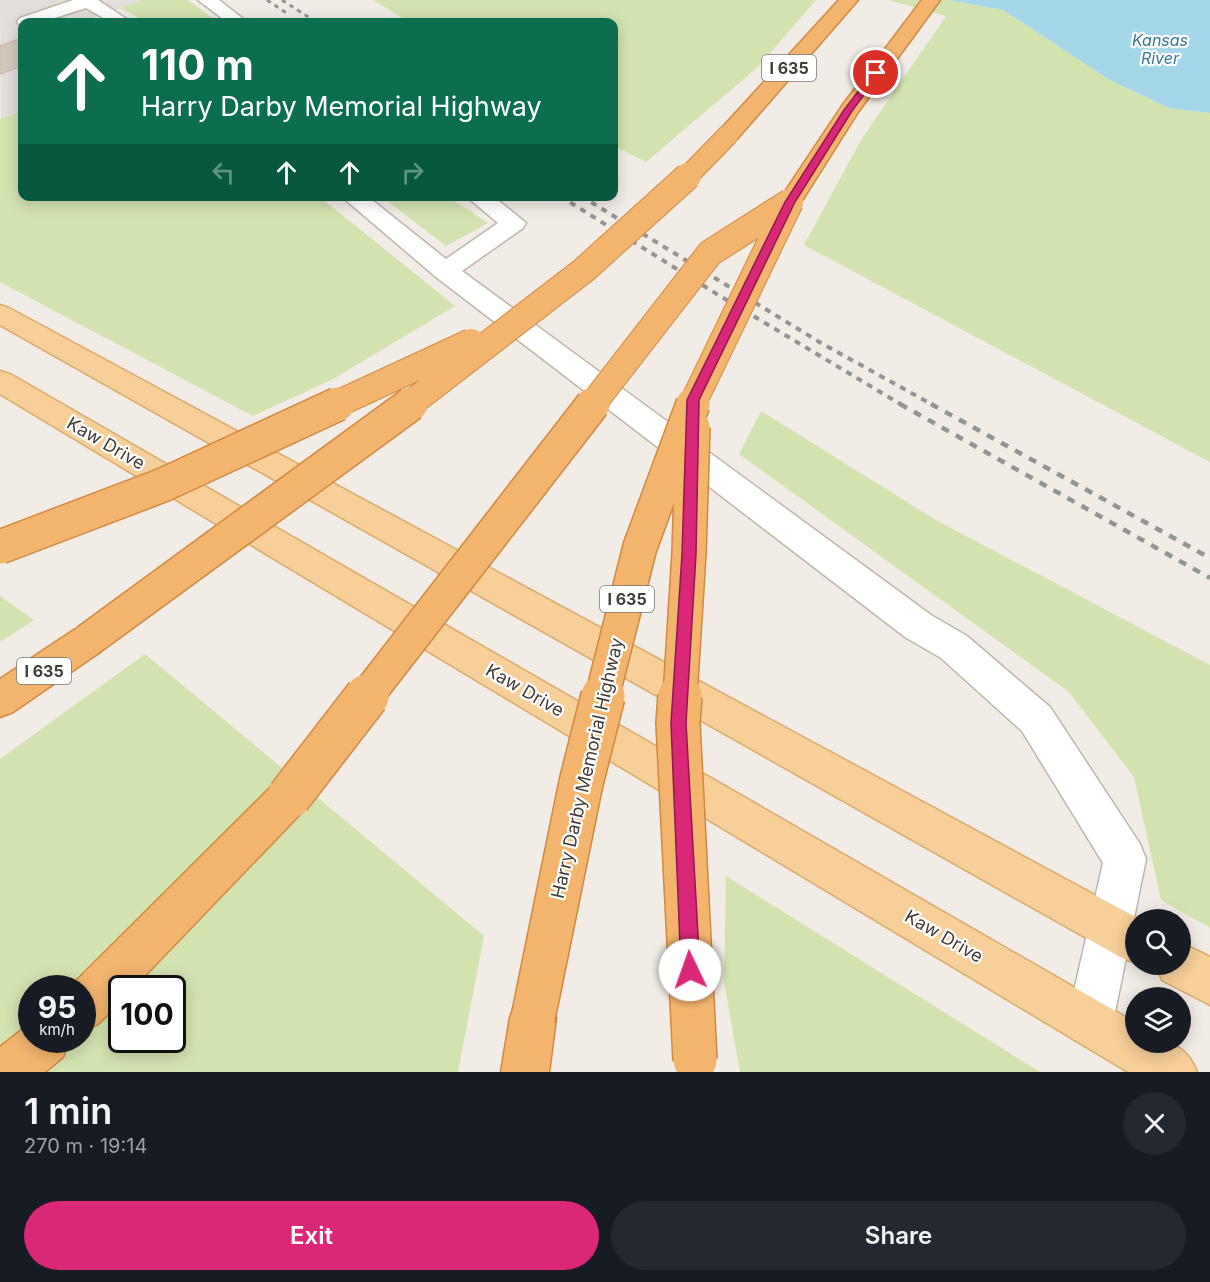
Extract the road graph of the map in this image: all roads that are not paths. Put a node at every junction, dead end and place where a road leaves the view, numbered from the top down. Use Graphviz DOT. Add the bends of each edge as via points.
graph roads {
  1 [pos="207,0"];
  2 [pos="849,0"];
  3 [pos="931,0"];
  4 [pos="87,1"];
  5 [pos="40,18"];
  6 [pos="115,18"];
  7 [pos="232,18"];
  8 [pos="358,201"];
  9 [pos="484,201"];
  10 [pos="790,202"];
  11 [pos="446,271"];
  12 [pos="0,314"];
  13 [pos="527,317"];
  14 [pos="0,381"];
  15 [pos="693,400"];
  16 [pos="0,547"];
  17 [pos="0,700"];
  18 [pos="1123,934"];
  19 [pos="1191,971"];
  20 [pos="1210,982"];
  21 [pos="96,994"];
  22 [pos="1090,1022"];
  23 [pos="31,1053"];
  24 [pos="696,1066"];
  25 [pos="8,1072"];
  26 [pos="525,1072"];
  27 [pos="1173,1072"];
  1 -- 7 [label="street"];
  2 -- 13 [label="highway, I 635, bridge" via="692,174"];
  3 -- 10 [label="highway, Harry Darby Memorial Highway / I 635" via="849,110"];
  4 -- 5 [label="street"];
  4 -- 6 [label="street"];
  8 -- 11 [label="street"];
  9 -- 11 [label="street" via="514,224"];
  10 -- 15 [label="highway, Harry Darby Memorial Highway / I 635, bridge"];
  10 -- 21 [label="highway, bridge" via="710,254 289,797"];
  11 -- 18 [label="street" via="918,626 954,647 1036,719 1125,859"];
  12 -- 18 [label="main road"];
  13 -- 16 [label="highway, bridge" via="163,485"];
  13 -- 17 [label="highway, I 635, bridge" via="343,455"];
  14 -- 22 [label="main road, Kaw Drive"];
  15 -- 24 [label="highway, bridge" via="689,554 678,723"];
  15 -- 26 [label="highway, Harry Darby Memorial Highway / I 635, bridge" via="640,546 581,783"];
  18 -- 22 [label="street"];
  19 -- 20 [label="main road"];
  22 -- 27 [label="main road, Kaw Drive"];
  23 -- 25 [label="highway"];
}
